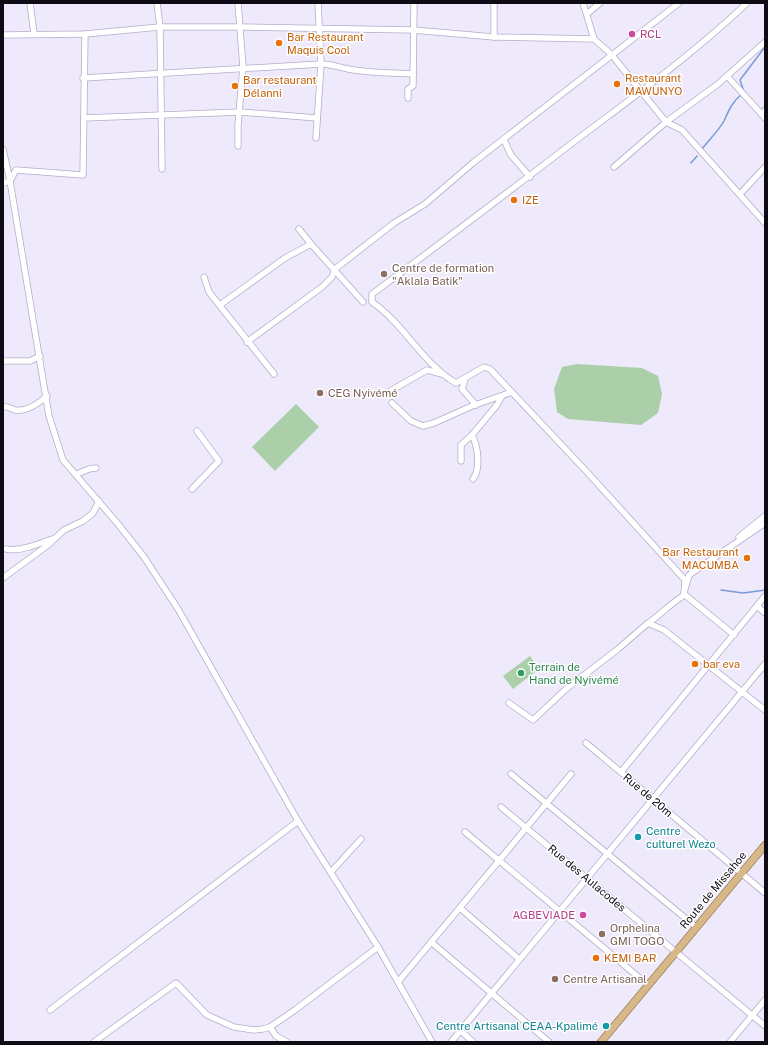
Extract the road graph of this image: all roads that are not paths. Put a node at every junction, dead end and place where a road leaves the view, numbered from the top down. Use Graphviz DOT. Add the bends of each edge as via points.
graph roads {
  1 [pos="30,3"];
  2 [pos="157,3"];
  3 [pos="238,3"];
  4 [pos="318,3"];
  5 [pos="414,3"];
  6 [pos="494,3"];
  7 [pos="583,3"];
  8 [pos="600,3"];
  9 [pos="679,3"];
  10 [pos="747,3"];
  11 [pos="587,14"];
  12 [pos="160,27"];
  13 [pos="241,27"];
  14 [pos="318,28"];
  15 [pos="413,30"];
  16 [pos="34,34"];
  17 [pos="85,34"];
  18 [pos="3,35"];
  19 [pos="494,37"];
  20 [pos="594,39"];
  21 [pos="765,42"];
  22 [pos="612,54"];
  23 [pos="321,64"];
  24 [pos="243,68"];
  25 [pos="161,73"];
  26 [pos="413,74"];
  27 [pos="728,76"];
  28 [pos="83,78"];
  29 [pos="642,91"];
  30 [pos="408,98"];
  31 [pos="765,110"];
  32 [pos="240,112"];
  33 [pos="162,115"];
  34 [pos="84,118"];
  35 [pos="317,118"];
  36 [pos="765,118"];
  37 [pos="666,122"];
  38 [pos="316,138"];
  39 [pos="504,140"];
  40 [pos="238,146"];
  41 [pos="3,150"];
  42 [pos="614,167"];
  43 [pos="765,167"];
  44 [pos="162,169"];
  45 [pos="530,177"];
  46 [pos="10,181"];
  47 [pos="3,183"];
  48 [pos="740,194"];
  49 [pos="765,223"];
  50 [pos="299,229"];
  51 [pos="311,244"];
  52 [pos="335,269"];
  53 [pos="204,277"];
  54 [pos="363,302"];
  55 [pos="220,305"];
  56 [pos="247,342"];
  57 [pos="40,356"];
  58 [pos="3,361"];
  59 [pos="274,374"];
  60 [pos="442,374"];
  61 [pos="465,378"];
  62 [pos="392,390"];
  63 [pos="512,392"];
  64 [pos="47,396"];
  65 [pos="502,396"];
  66 [pos="392,403"];
  67 [pos="476,404"];
  68 [pos="4,407"];
  69 [pos="197,431"];
  70 [pos="472,435"];
  71 [pos="461,461"];
  72 [pos="96,468"];
  73 [pos="77,474"];
  74 [pos="473,479"];
  75 [pos="192,489"];
  76 [pos="99,501"];
  77 [pos="765,516"];
  78 [pos="765,524"];
  79 [pos="56,537"];
  80 [pos="6,549"];
  81 [pos="3,578"];
  82 [pos="685,580"];
  83 [pos="765,596"];
  84 [pos="757,606"];
  85 [pos="765,613"];
  86 [pos="734,635"];
  87 [pos="765,664"];
  88 [pos="708,666"];
  89 [pos="576,679"];
  90 [pos="742,692"];
  91 [pos="509,704"];
  92 [pos="765,710"];
  93 [pos="586,743"];
  94 [pos="620,772"];
  95 [pos="511,774"];
  96 [pos="571,774"];
  97 [pos="652,799"];
  98 [pos="547,803"];
  99 [pos="501,807"];
  100 [pos="298,821"];
  101 [pos="526,828"];
  102 [pos="466,832"];
  103 [pos="361,839"];
  104 [pos="765,845"];
  105 [pos="607,854"];
  106 [pos="499,861"];
  107 [pos="331,872"];
  108 [pos="741,873"];
  109 [pos="586,878"];
  110 [pos="765,893"];
  111 [pos="460,908"];
  112 [pos="559,911"];
  113 [pos="696,927"];
  114 [pos="431,942"];
  115 [pos="378,947"];
  116 [pos="676,953"];
  117 [pos="519,959"];
  118 [pos="398,982"];
  119 [pos="648,985"];
  120 [pos="491,993"];
  121 [pos="765,1000"];
  122 [pos="50,1010"];
  123 [pos="752,1016"];
  124 [pos="765,1026"];
  125 [pos="270,1027"];
  126 [pos="461,1031"];
  127 [pos="94,1042"];
  128 [pos="287,1042"];
  129 [pos="432,1042"];
  130 [pos="451,1042"];
  131 [pos="473,1042"];
  132 [pos="549,1042"];
  133 [pos="601,1042"];
  134 [pos="730,1042"];
  1 -- 16 [label="street"];
  2 -- 12 [label="street"];
  3 -- 13 [label="street"];
  4 -- 14 [label="street"];
  5 -- 15 [label="street"];
  6 -- 19 [label="street"];
  7 -- 11 [label="street"];
  8 -- 11 [label="street"];
  9 -- 22 [label="street"];
  10 -- 29 [label="street" via="716,32"];
  11 -- 20 [label="street"];
  12 -- 13 [label="street"];
  12 -- 17 [label="street"];
  12 -- 25 [label="street"];
  13 -- 14 [label="street"];
  13 -- 24 [label="street"];
  14 -- 15 [label="street"];
  14 -- 23 [label="street"];
  15 -- 19 [label="street"];
  15 -- 26 [label="street"];
  16 -- 17 [label="street"];
  16 -- 18 [label="street"];
  17 -- 28 [label="street"];
  19 -- 20 [label="street"];
  20 -- 22 [label="street"];
  21 -- 27 [label="street"];
  22 -- 29 [label="street"];
  22 -- 39 [label="street"];
  23 -- 24 [label="street"];
  23 -- 26 [label="street" via="335,64 373,73"];
  23 -- 35 [label="street"];
  24 -- 25 [label="street"];
  24 -- 32 [label="street"];
  25 -- 28 [label="street"];
  25 -- 33 [label="street"];
  26 -- 30 [label="street" via="413,86 408,89"];
  27 -- 36 [label="street"];
  27 -- 37 [label="street"];
  28 -- 34 [label="street"];
  29 -- 37 [label="street"];
  29 -- 45 [label="street"];
  31 -- 36 [label="street"];
  32 -- 33 [label="street"];
  32 -- 35 [label="street"];
  32 -- 40 [label="street"];
  33 -- 34 [label="street"];
  33 -- 44 [label="street"];
  34 -- 46 [label="street" via="83,174 16,170"];
  35 -- 38 [label="street"];
  37 -- 42 [label="street"];
  37 -- 48 [label="street" via="682,130"];
  39 -- 45 [label="street" via="511,155"];
  39 -- 52 [label="street" via="425,204 394,223"];
  41 -- 46 [label="street"];
  43 -- 48 [label="street"];
  45 -- 60 [label="street" via="372,294 372,302 389,315"];
  46 -- 47 [label="street"];
  46 -- 57 [label="street"];
  48 -- 49 [label="street"];
  50 -- 51 [label="street"];
  51 -- 52 [label="street"];
  51 -- 55 [label="street" via="285,258"];
  52 -- 54 [label="street"];
  52 -- 56 [label="street" via="332,277 322,288"];
  53 -- 55 [label="street" via="209,292"];
  55 -- 56 [label="street"];
  56 -- 59 [label="street"];
  57 -- 58 [label="street" via="30,361"];
  57 -- 64 [label="street"];
  60 -- 61 [label="street" via="456,383"];
  60 -- 62 [label="street" via="427,370"];
  61 -- 63 [label="street" via="487,367"];
  61 -- 67 [label="street" via="462,388"];
  63 -- 65 [label="street"];
  63 -- 82 [label="street"];
  64 -- 68 [label="street" via="38,404 25,409"];
  64 -- 73 [label="street" via="49,416 61,455"];
  65 -- 67 [label="street"];
  65 -- 70 [label="street"];
  66 -- 67 [label="street" via="411,421 423,426 434,424"];
  69 -- 75 [label="street" via="219,461"];
  70 -- 71 [label="street" via="461,445"];
  70 -- 74 [label="street" via="478,451 477,473"];
  72 -- 73 [label="street"];
  73 -- 76 [label="street"];
  76 -- 79 [label="street" via="93,513"];
  76 -- 100 [label="street" via="144,557 178,609"];
  77 -- 82 [label="street"];
  78 -- 89 [label="street" via="689,575 683,596 669,604 662,613"];
  79 -- 80 [label="street" via="14,551"];
  79 -- 81 [label="street"];
  82 -- 86 [label="street" via="684,594"];
  83 -- 84 [label="street"];
  84 -- 85 [label="street"];
  84 -- 86 [label="street"];
  86 -- 88 [label="street"];
  87 -- 90 [label="street"];
  88 -- 90 [label="street"];
  88 -- 91 [label="street" via="664,630 648,623 566,689 533,720"];
  88 -- 94 [label="street"];
  90 -- 92 [label="street"];
  90 -- 97 [label="street"];
  93 -- 94 [label="street, Rue de 20m"];
  94 -- 97 [label="street, Rue de 20m"];
  95 -- 98 [label="street"];
  96 -- 98 [label="street"];
  97 -- 105 [label="street"];
  97 -- 108 [label="street, Rue de 20m"];
  98 -- 101 [label="street"];
  98 -- 105 [label="street"];
  99 -- 101 [label="street, Rue des Aulacodes"];
  100 -- 107 [label="street"];
  100 -- 122 [label="street"];
  101 -- 106 [label="street"];
  101 -- 109 [label="street, Rue des Aulacodes"];
  102 -- 106 [label="street"];
  103 -- 107 [label="street"];
  104 -- 108 [label="main road, Route de Missahoe"];
  105 -- 109 [label="street"];
  105 -- 113 [label="street"];
  106 -- 111 [label="street"];
  106 -- 112 [label="street"];
  107 -- 115 [label="street"];
  108 -- 110 [label="street, Rue de 20m"];
  108 -- 113 [label="main road, Route de Missahoe"];
  109 -- 112 [label="street"];
  109 -- 116 [label="street, Rue des Aulacodes"];
  111 -- 114 [label="street"];
  111 -- 117 [label="street"];
  112 -- 117 [label="street"];
  112 -- 119 [label="street"];
  113 -- 116 [label="main road, Route de Missahoe"];
  114 -- 118 [label="street"];
  114 -- 120 [label="street"];
  115 -- 118 [label="street"];
  115 -- 125 [label="street"];
  116 -- 119 [label="main road, Route de Missahoe"];
  116 -- 123 [label="street, Rue des Aulacodes"];
  117 -- 120 [label="street"];
  118 -- 129 [label="street"];
  119 -- 133 [label="main road, Route de Missahoe"];
  120 -- 126 [label="street"];
  120 -- 132 [label="street"];
  121 -- 123 [label="street"];
  123 -- 124 [label="street, Rue des Aulacodes"];
  123 -- 134 [label="street"];
  125 -- 127 [label="street" via="234,1027 207,1015 176,983"];
  125 -- 128 [label="street" via="276,1036"];
  126 -- 130 [label="street"];
  126 -- 131 [label="street"];
}
